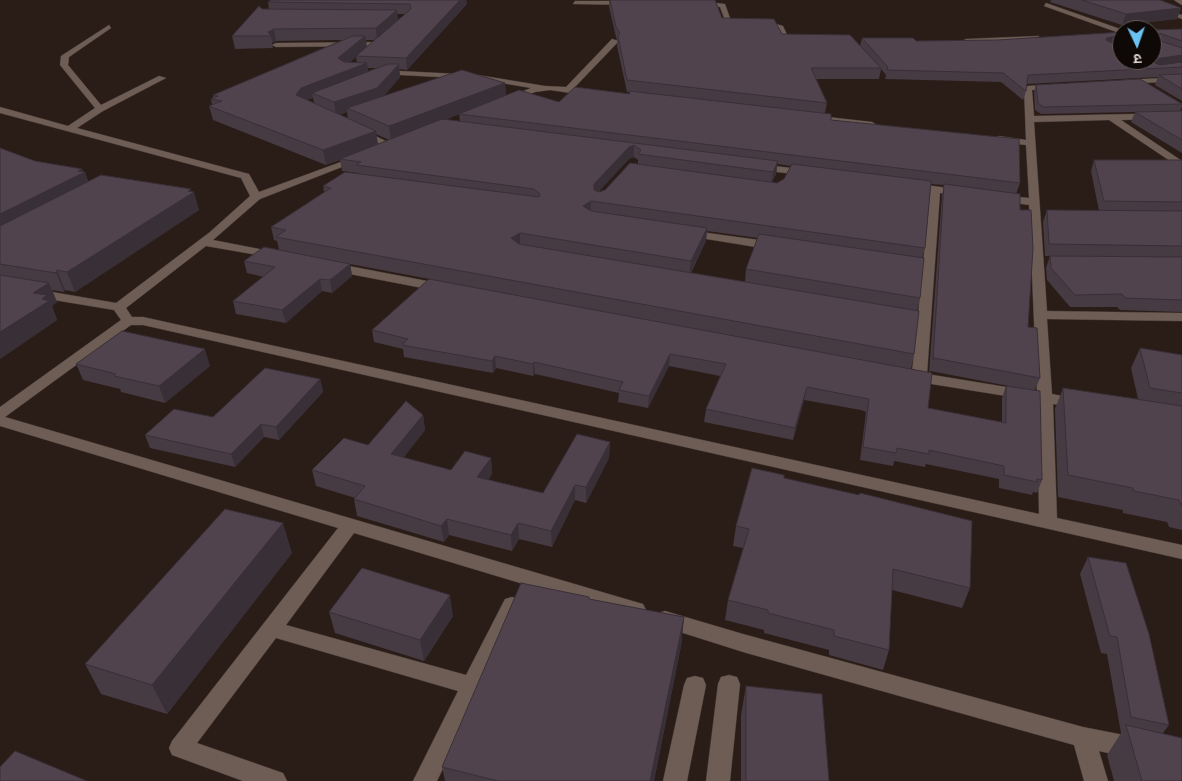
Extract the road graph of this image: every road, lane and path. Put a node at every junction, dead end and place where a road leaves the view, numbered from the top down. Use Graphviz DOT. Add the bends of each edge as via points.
graph roads {
  1 [pos="1133,0"];
  2 [pos="1177,0"];
  3 [pos="575,3"];
  4 [pos="640,3"];
  5 [pos="687,3"];
  6 [pos="1182,3"];
  7 [pos="1046,5"];
  8 [pos="1182,17"];
  9 [pos="109,27"];
  10 [pos="1112,29"];
  11 [pos="1112,34"];
  12 [pos="1102,35"];
  13 [pos="1044,38"];
  14 [pos="615,41"];
  15 [pos="957,41"];
  16 [pos="805,42"];
  17 [pos="276,45"];
  18 [pos="366,54"];
  19 [pos="374,76"];
  20 [pos="468,77"];
  21 [pos="162,78"];
  22 [pos="1182,79"];
  23 [pos="1139,81"];
  24 [pos="1111,83"];
  25 [pos="440,86"];
  26 [pos="1065,86"];
  27 [pos="550,88"];
  28 [pos="568,90"];
  29 [pos="1153,90"];
  30 [pos="598,94"];
  31 [pos="496,105"];
  32 [pos="100,109"];
  33 [pos="0,110"];
  34 [pos="1182,116"];
  35 [pos="804,117"];
  36 [pos="1112,118"];
  37 [pos="1028,119"];
  38 [pos="346,125"];
  39 [pos="882,126"];
  40 [pos="69,129"];
  41 [pos="991,138"];
  42 [pos="1030,143"];
  43 [pos="747,165"];
  44 [pos="1182,166"];
  45 [pos="785,170"];
  46 [pos="823,175"];
  47 [pos="315,176"];
  48 [pos="334,179"];
  49 [pos="779,184"];
  50 [pos="898,185"];
  51 [pos="935,190"];
  52 [pos="256,197"];
  53 [pos="1034,202"];
  54 [pos="670,231"];
  55 [pos="202,242"];
  56 [pos="786,248"];
  57 [pos="290,259"];
  58 [pos="318,264"];
  59 [pos="891,264"];
  60 [pos="929,269"];
  61 [pos="0,287"];
  62 [pos="454,290"];
  63 [pos="119,307"];
  64 [pos="886,314"];
  65 [pos="1041,315"];
  66 [pos="1182,316"];
  67 [pos="128,321"];
  68 [pos="925,321"];
  69 [pos="900,374"];
  70 [pos="920,378"];
  71 [pos="1045,398"];
  72 [pos="1094,406"];
  73 [pos="0,414"];
  74 [pos="0,421"];
  75 [pos="1048,522"];
  76 [pos="351,524"];
  77 [pos="1182,552"];
  78 [pos="527,576"];
  79 [pos="272,629"];
  80 [pos="729,684"];
  81 [pos="695,685"];
  82 [pos="472,686"];
  83 [pos="1083,736"];
  84 [pos="1155,753"];
  85 [pos="275,781"];
  86 [pos="426,781"];
  87 [pos="675,781"];
  88 [pos="718,781"];
  89 [pos="1096,781"];
  1 -- 8 [label="street"];
  2 -- 6 [label="street"];
  3 -- 4 [label="street"];
  5 -- 16 [label="street" via="723,6 728,22 781,27 786,42"];
  7 -- 10 [label="street"];
  9 -- 32 [label="street" via="65,56 64,65"];
  11 -- 12 [label="street"];
  13 -- 15 [label="street"];
  14 -- 28 [label="street"];
  17 -- 18 [label="street" via="383,41"];
  19 -- 20 [label="street" via="392,73"];
  20 -- 25 [label="street"];
  20 -- 27 [label="street"];
  21 -- 32 [label="street"];
  22 -- 23 [label="street"];
  23 -- 24 [label="street"];
  23 -- 29 [label="street"];
  26 -- 37 [label="street" via="1028,88"];
  27 -- 28 [label="street"];
  27 -- 31 [label="street" via="534,90"];
  28 -- 30 [label="street"];
  32 -- 40 [label="street"];
  33 -- 40 [label="street"];
  34 -- 36 [label="street"];
  35 -- 39 [label="street"];
  36 -- 37 [label="street"];
  36 -- 44 [label="street"];
  37 -- 42 [label="street"];
  38 -- 47 [label="street" via="395,144"];
  40 -- 52 [label="street" via="245,176"];
  41 -- 42 [label="street"];
  42 -- 53 [label="street"];
  43 -- 45 [label="street"];
  45 -- 46 [label="street"];
  45 -- 49 [label="street"];
  47 -- 48 [label="street"];
  47 -- 52 [label="street"];
  50 -- 51 [label="street"];
  51 -- 53 [label="street"];
  51 -- 60 [label="street"];
  52 -- 55 [label="street"];
  53 -- 65 [label="street" via="1040,217"];
  54 -- 56 [label="street"];
  55 -- 57 [label="street"];
  55 -- 63 [label="street"];
  58 -- 62 [label="street"];
  59 -- 60 [label="street"];
  60 -- 68 [label="street"];
  61 -- 63 [label="street"];
  63 -- 67 [label="street"];
  64 -- 68 [label="street"];
  65 -- 66 [label="street"];
  65 -- 71 [label="street"];
  67 -- 73 [label="street"];
  67 -- 75 [label="street" via="172,327"];
  68 -- 70 [label="street"];
  69 -- 70 [label="street"];
  70 -- 71 [label="street"];
  71 -- 72 [label="street"];
  71 -- 75 [label="street"];
  74 -- 76 [label="street"];
  75 -- 77 [label="street"];
  76 -- 78 [label="street"];
  76 -- 79 [label="street"];
  78 -- 82 [label="street"];
  78 -- 83 [label="street" via="743,643"];
  79 -- 82 [label="street"];
  79 -- 85 [label="street" via="180,748"];
  80 -- 88 [label="street"];
  81 -- 87 [label="street"];
  82 -- 86 [label="street"];
  83 -- 84 [label="street"];
  83 -- 89 [label="street"];
}
